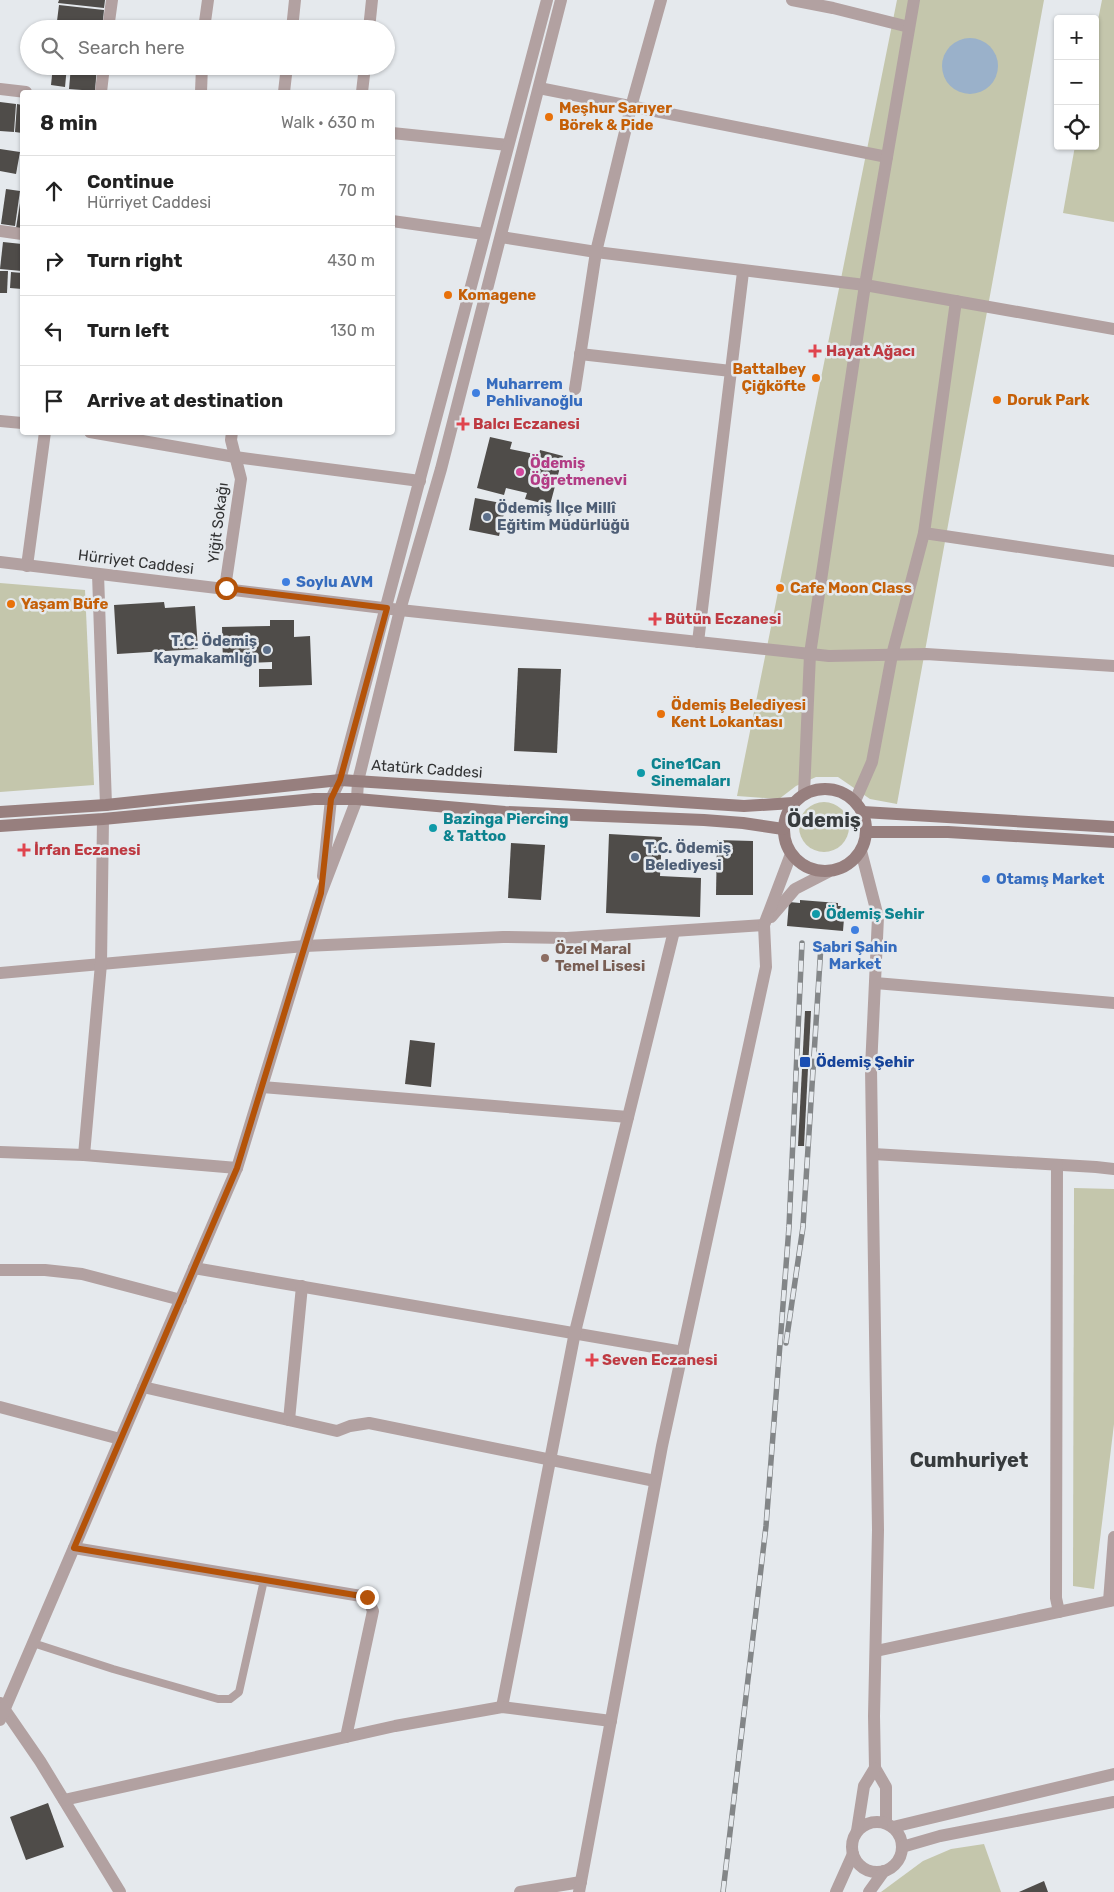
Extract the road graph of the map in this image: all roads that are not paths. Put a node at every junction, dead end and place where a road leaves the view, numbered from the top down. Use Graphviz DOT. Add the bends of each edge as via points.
graph roads {
  1 [pos="112,0"];
  2 [pos="208,0"];
  3 [pos="295,0"];
  4 [pos="372,0"];
  5 [pos="547,0"];
  6 [pos="562,0"];
  7 [pos="661,0"];
  8 [pos="792,0"];
  9 [pos="914,0"];
  10 [pos="109,20"];
  11 [pos="205,20"];
  12 [pos="293,20"];
  13 [pos="370,20"];
  14 [pos="909,27"];
  15 [pos="103,75"];
  16 [pos="202,75"];
  17 [pos="286,75"];
  18 [pos="364,75"];
  19 [pos="0,88"];
  20 [pos="539,88"];
  21 [pos="101,90"];
  22 [pos="201,90"];
  23 [pos="284,90"];
  24 [pos="362,90"];
  25 [pos="20,91"];
  26 [pos="631,107"];
  27 [pos="395,133"];
  28 [pos="508,145"];
  29 [pos="887,157"];
  30 [pos="395,221"];
  31 [pos="0,231"];
  32 [pos="20,234"];
  33 [pos="484,234"];
  34 [pos="501,237"];
  35 [pos="596,252"];
  36 [pos="743,272"];
  37 [pos="865,286"];
  38 [pos="956,302"];
  39 [pos="1114,329"];
  40 [pos="580,354"];
  41 [pos="731,372"];
  42 [pos="575,389"];
  43 [pos="0,421"];
  44 [pos="20,423"];
  45 [pos="45,435"];
  46 [pos="107,435"];
  47 [pos="232,435"];
  48 [pos="235,457"];
  49 [pos="420,481"];
  50 [pos="924,534"];
  51 [pos="1114,561"];
  52 [pos="0,562"];
  53 [pos="27,566"];
  54 [pos="98,574"];
  55 [pos="226,588"];
  56 [pos="393,609"];
  57 [pos="698,642"];
  58 [pos="810,654"];
  59 [pos="892,655"];
  60 [pos="1114,666"];
  61 [pos="340,780"];
  62 [pos="358,781"];
  63 [pos="804,794"];
  64 [pos="331,799"];
  65 [pos="357,799"];
  66 [pos="855,801"];
  67 [pos="793,803"];
  68 [pos="106,805"];
  69 [pos="0,812"];
  70 [pos="862,812"];
  71 [pos="103,819"];
  72 [pos="0,826"];
  73 [pos="1114,827"];
  74 [pos="783,828"];
  75 [pos="866,832"];
  76 [pos="1114,842"];
  77 [pos="861,851"];
  78 [pos="791,854"];
  79 [pos="828,872"];
  80 [pos="321,893"];
  81 [pos="764,925"];
  82 [pos="674,930"];
  83 [pos="305,946"];
  84 [pos="101,964"];
  85 [pos="0,973"];
  86 [pos="875,983"];
  87 [pos="1114,1003"];
  88 [pos="262,1087"];
  89 [pos="628,1117"];
  90 [pos="0,1152"];
  91 [pos="872,1154"];
  92 [pos="84,1155"];
  93 [pos="1057,1164"];
  94 [pos="237,1168"];
  95 [pos="1114,1170"];
  96 [pos="194,1268"];
  97 [pos="0,1270"];
  98 [pos="302,1286"];
  99 [pos="180,1300"];
  100 [pos="575,1332"];
  101 [pos="682,1352"];
  102 [pos="143,1387"];
  103 [pos="0,1407"];
  104 [pos="289,1420"];
  105 [pos="120,1440"];
  106 [pos="552,1460"];
  107 [pos="656,1482"];
  108 [pos="1114,1537"];
  109 [pos="74,1548"];
  110 [pos="264,1580"];
  111 [pos="1112,1601"];
  112 [pos="1058,1612"];
  113 [pos="33,1643"];
  114 [pos="876,1651"];
  115 [pos="2,1705"];
  116 [pos="502,1707"];
  117 [pos="0,1720"];
  118 [pos="611,1721"];
  119 [pos="346,1737"];
  120 [pos="875,1768"];
  121 [pos="1114,1774"];
  122 [pos="64,1800"];
  123 [pos="1114,1802"];
  124 [pos="889,1825"];
  125 [pos="857,1831"];
  126 [pos="902,1848"];
  127 [pos="853,1854"];
  128 [pos="884,1871"];
  129 [pos="580,1887"];
  130 [pos="120,1892"];
  131 [pos="520,1892"];
  132 [pos="836,1892"];
  133 [pos="869,1892"];
  1 -- 10 [label="street"];
  2 -- 11 [label="street"];
  3 -- 12 [label="street"];
  4 -- 13 [label="street"];
  5 -- 28 [label="street"];
  6 -- 20 [label="street"];
  7 -- 26 [label="street"];
  8 -- 14 [label="street"];
  9 -- 14 [label="street"];
  14 -- 29 [label="street"];
  15 -- 21 [label="street"];
  16 -- 22 [label="street"];
  17 -- 23 [label="street"];
  18 -- 24 [label="street"];
  19 -- 25 [label="street"];
  20 -- 26 [label="street"];
  20 -- 34 [label="street"];
  26 -- 29 [label="street"];
  26 -- 35 [label="street"];
  27 -- 28 [label="street"];
  28 -- 33 [label="street"];
  29 -- 37 [label="street"];
  30 -- 33 [label="street"];
  31 -- 32 [label="street"];
  33 -- 49 [label="street"];
  34 -- 35 [label="street"];
  34 -- 56 [label="street" via="441,469"];
  35 -- 36 [label="street"];
  35 -- 40 [label="street"];
  36 -- 37 [label="street"];
  36 -- 41 [label="street"];
  37 -- 38 [label="street"];
  37 -- 58 [label="street"];
  38 -- 39 [label="street"];
  38 -- 50 [label="street"];
  40 -- 41 [label="street"];
  40 -- 42 [label="street"];
  41 -- 57 [label="street"];
  43 -- 44 [label="street"];
  45 -- 53 [label="street"];
  46 -- 48 [label="street"];
  47 -- 48 [label="street, Yiğit Sokağı"];
  48 -- 49 [label="street"];
  48 -- 55 [label="street, Yiğit Sokağı" via="240,479"];
  49 -- 56 [label="street"];
  50 -- 51 [label="street"];
  50 -- 59 [label="street"];
  52 -- 53 [label="street, Hürriyet Caddesi"];
  53 -- 54 [label="street, Hürriyet Caddesi"];
  54 -- 55 [label="street, Hürriyet Caddesi"];
  54 -- 68 [label="street"];
  55 -- 56 [label="street, Hürriyet Caddesi"];
  56 -- 57 [label="street, Hürriyet Caddesi"];
  56 -- 61 [label="street"];
  56 -- 62 [label="street"];
  57 -- 58 [label="street, Hürriyet Caddesi"];
  58 -- 59 [label="street, Hürriyet Caddesi"];
  58 -- 63 [label="street"];
  59 -- 60 [label="street, Hürriyet Caddesi" via="926,654"];
  59 -- 66 [label="street" via="872,762"];
  61 -- 62 [label="main road, Atatürk Caddesi"];
  61 -- 64 [label="street"];
  61 -- 68 [label="main road, Atatürk Caddesi"];
  62 -- 65 [label="street"];
  62 -- 67 [label="main road, Atatürk Caddesi" via="744,806"];
  63 -- 66 [label="main road" via="817,789 831,789"];
  63 -- 67 [label="main road"];
  64 -- 65 [label="main road"];
  64 -- 71 [label="main road"];
  64 -- 80 [label="street"];
  65 -- 74 [label="main road" via="505,812 704,820"];
  65 -- 80 [label="street"];
  66 -- 70 [label="main road"];
  67 -- 74 [label="main road"];
  68 -- 69 [label="main road, Atatürk Caddesi"];
  70 -- 73 [label="main road"];
  70 -- 75 [label="main road"];
  71 -- 72 [label="main road"];
  71 -- 84 [label="street"];
  74 -- 78 [label="main road"];
  75 -- 76 [label="main road" via="948,832"];
  75 -- 77 [label="main road"];
  77 -- 79 [label="main road" via="852,862"];
  77 -- 86 [label="street" via="878,917"];
  78 -- 79 [label="main road" via="801,864"];
  78 -- 81 [label="street"];
  79 -- 81 [label="street" via="794,889"];
  80 -- 83 [label="street"];
  81 -- 82 [label="street"];
  81 -- 101 [label="street" via="766,967"];
  82 -- 83 [label="street" via="567,938 503,937"];
  82 -- 89 [label="street"];
  83 -- 84 [label="street"];
  83 -- 88 [label="street"];
  84 -- 85 [label="street"];
  84 -- 92 [label="street"];
  86 -- 87 [label="street"];
  86 -- 91 [label="street" via="871,1068"];
  88 -- 89 [label="street"];
  88 -- 94 [label="street"];
  89 -- 100 [label="street"];
  90 -- 92 [label="street"];
  91 -- 93 [label="street"];
  91 -- 114 [label="street" via="878,1530"];
  92 -- 94 [label="street"];
  93 -- 95 [label="street"];
  93 -- 112 [label="street"];
  94 -- 96 [label="street"];
  96 -- 98 [label="street"];
  96 -- 99 [label="street"];
  97 -- 99 [label="street" via="82,1274"];
  98 -- 100 [label="street"];
  98 -- 104 [label="street"];
  99 -- 102 [label="street"];
  100 -- 101 [label="street"];
  100 -- 106 [label="street"];
  101 -- 107 [label="street"];
  102 -- 104 [label="street"];
  102 -- 105 [label="street"];
  103 -- 105 [label="street"];
  104 -- 106 [label="street" via="337,1431 369,1423"];
  105 -- 109 [label="street"];
  106 -- 107 [label="street"];
  106 -- 116 [label="street"];
  107 -- 118 [label="street"];
  108 -- 111 [label="street"];
  109 -- 110 [label="street"];
  109 -- 113 [label="street"];
  110 -- 113 [label="lane" via="239,1692 230,1699 218,1699 122,1672"];
  110 -- 119 [label="street" via="367,1597 373,1611"];
  111 -- 112 [label="street"];
  112 -- 114 [label="street"];
  113 -- 115 [label="street"];
  114 -- 120 [label="street"];
  115 -- 117 [label="street"];
  115 -- 122 [label="street"];
  116 -- 118 [label="street"];
  116 -- 119 [label="street"];
  118 -- 129 [label="street"];
  119 -- 122 [label="street"];
  120 -- 124 [label="street" via="886,1787"];
  120 -- 125 [label="street" via="864,1786"];
  121 -- 124 [label="street"];
  122 -- 130 [label="street"];
  123 -- 126 [label="street" via="940,1836"];
  124 -- 125 [label="street" via="870,1822"];
  124 -- 126 [label="street" via="898,1833"];
  125 -- 127 [label="street"];
  126 -- 128 [label="street" via="897,1862"];
  127 -- 128 [label="street" via="856,1861 868,1870"];
  127 -- 132 [label="street"];
  128 -- 133 [label="street"];
  129 -- 131 [label="street"];
}
